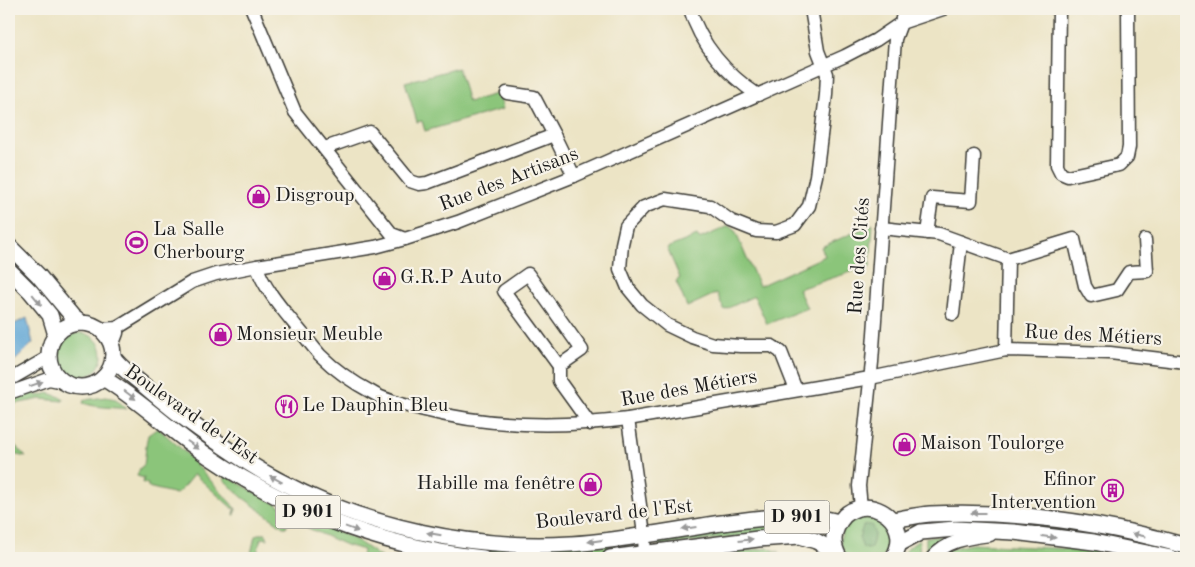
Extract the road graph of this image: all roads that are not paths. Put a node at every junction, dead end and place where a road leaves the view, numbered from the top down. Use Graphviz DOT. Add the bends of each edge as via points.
graph roads {
  1 [pos="252,9"];
  2 [pos="690,9"];
  3 [pos="811,9"];
  4 [pos="904,9"];
  5 [pos="943,9"];
  6 [pos="1059,9"];
  7 [pos="1128,9"];
  8 [pos="926,11"];
  9 [pos="901,23"];
  10 [pos="817,67"];
  11 [pos="507,93"];
  12 [pos="758,95"];
  13 [pos="554,135"];
  14 [pos="325,148"];
  15 [pos="974,156"];
  16 [pos="574,176"];
  17 [pos="881,228"];
  18 [pos="927,233"];
  19 [pos="405,239"];
  20 [pos="1145,240"];
  21 [pos="961,242"];
  22 [pos="9,246"];
  23 [pos="1008,259"];
  24 [pos="257,266"];
  25 [pos="9,270"];
  26 [pos="953,314"];
  27 [pos="81,323"];
  28 [pos="117,328"];
  29 [pos="99,329"];
  30 [pos="56,335"];
  31 [pos="1006,350"];
  32 [pos="112,352"];
  33 [pos="49,358"];
  34 [pos="1186,362"];
  35 [pos="559,366"];
  36 [pos="103,378"];
  37 [pos="870,378"];
  38 [pos="9,380"];
  39 [pos="64,382"];
  40 [pos="796,390"];
  41 [pos="9,393"];
  42 [pos="628,419"];
  43 [pos="590,424"];
  44 [pos="861,508"];
  45 [pos="893,520"];
  46 [pos="839,522"];
  47 [pos="1014,532"];
  48 [pos="644,534"];
  49 [pos="1186,546"];
  50 [pos="896,551"];
  51 [pos="838,555"];
  52 [pos="646,556"];
  53 [pos="483,558"];
  54 [pos="610,558"];
  55 [pos="932,558"];
  56 [pos="1171,558"];
  1 -- 14 [label="street" via="295,112"];
  2 -- 12 [label="street" via="695,26 719,61"];
  3 -- 10 [label="street"];
  4 -- 9 [label="street, Rue des Cités"];
  5 -- 8 [label="street, Rue des Artisans"];
  6 -- 7 [label="street" via="1057,165 1061,173 1068,176 1120,165 1127,157"];
  8 -- 9 [label="street, Rue des Artisans"];
  9 -- 10 [label="street, Rue des Artisans" via="876,40"];
  9 -- 17 [label="street, Rue des Cités" via="895,39"];
  10 -- 12 [label="street, Rue des Artisans"];
  10 -- 40 [label="street" via="827,74 816,176 809,206 794,225 776,232 756,231 731,221 710,206 665,199 644,206 626,226 620,269 628,288 642,305 667,325 713,344 772,346 781,352"];
  11 -- 13 [label="street" via="534,97"];
  12 -- 16 [label="street, Rue des Artisans"];
  13 -- 14 [label="street" via="419,184 410,180 370,132"];
  13 -- 16 [label="street"];
  14 -- 19 [label="street" via="392,234"];
  15 -- 18 [label="street" via="971,201 932,198"];
  16 -- 19 [label="street, Rue des Artisans"];
  17 -- 18 [label="street"];
  17 -- 37 [label="street, Rue des Cités"];
  18 -- 21 [label="street"];
  19 -- 24 [label="street, Rue des Artisans"];
  20 -- 23 [label="street" via="1148,271 1129,272 1117,290 1091,296 1085,286 1074,238"];
  21 -- 23 [label="street"];
  21 -- 26 [label="street"];
  22 -- 27 [label="main road"];
  23 -- 31 [label="street"];
  24 -- 28 [label="street, Rue des Artisans" via="192,282"];
  24 -- 43 [label="street, Rue des Métiers" via="260,277 321,356 374,394 444,415 480,421 547,426"];
  25 -- 30 [label="main road, one-way" via="50,315"];
  27 -- 29 [label="main road"];
  27 -- 30 [label="main road" via="72,324"];
  28 -- 29 [label="street, Rue des Artisans"];
  28 -- 32 [label="street"];
  29 -- 32 [label="main road" via="107,336"];
  30 -- 33 [label="main road"];
  31 -- 34 [label="street, Rue des Métiers" via="1110,353"];
  31 -- 37 [label="street, Rue des Métiers"];
  32 -- 36 [label="main road" via="108,372"];
  48 -- 32 [label="main road, Boulevard de l'Est / D 901, one-way" via="571,544 521,544 470,540 369,518 296,490 218,443 165,404"];
  33 -- 38 [label="street"];
  33 -- 39 [label="main road"];
  35 -- 35 [label="street" via="582,350 528,274 504,291"];
  35 -- 43 [label="street" via="559,381"];
  36 -- 39 [label="main road" via="84,386"];
  36 -- 53 [label="main road, Boulevard de l'Est / D 901, one-way" via="191,444 239,476 288,502 369,535 421,549"];
  37 -- 40 [label="street, Rue des Métiers"];
  37 -- 44 [label="street, Rue des Cités" via="859,486"];
  41 -- 39 [label="street, one-way" via="49,379"];
  40 -- 42 [label="street, Rue des Métiers"];
  42 -- 43 [label="street, Rue des Métiers"];
  42 -- 48 [label="street"];
  44 -- 45 [label="main road" via="879,510"];
  44 -- 46 [label="main road" via="845,515"];
  49 -- 45 [label="main road, one-way" via="1118,530 985,513 928,514"];
  45 -- 50 [label="main road" via="897,528"];
  46 -- 48 [label="main road, Boulevard de l'Est / D 901, one-way" via="817,517 755,519"];
  46 -- 51 [label="main road" via="834,542"];
  47 -- 50 [label="main road" via="955,529 921,532"];
  47 -- 55 [label="street" via="952,543"];
  47 -- 56 [label="main road, one-way" via="1094,542"];
  48 -- 52 [label="street"];
  52 -- 51 [label="main road, Boulevard de l'Est / D 901, one-way" via="758,538 800,536 816,541"];
  52 -- 54 [label="main road, Boulevard de l'Est / D 901"];
}
